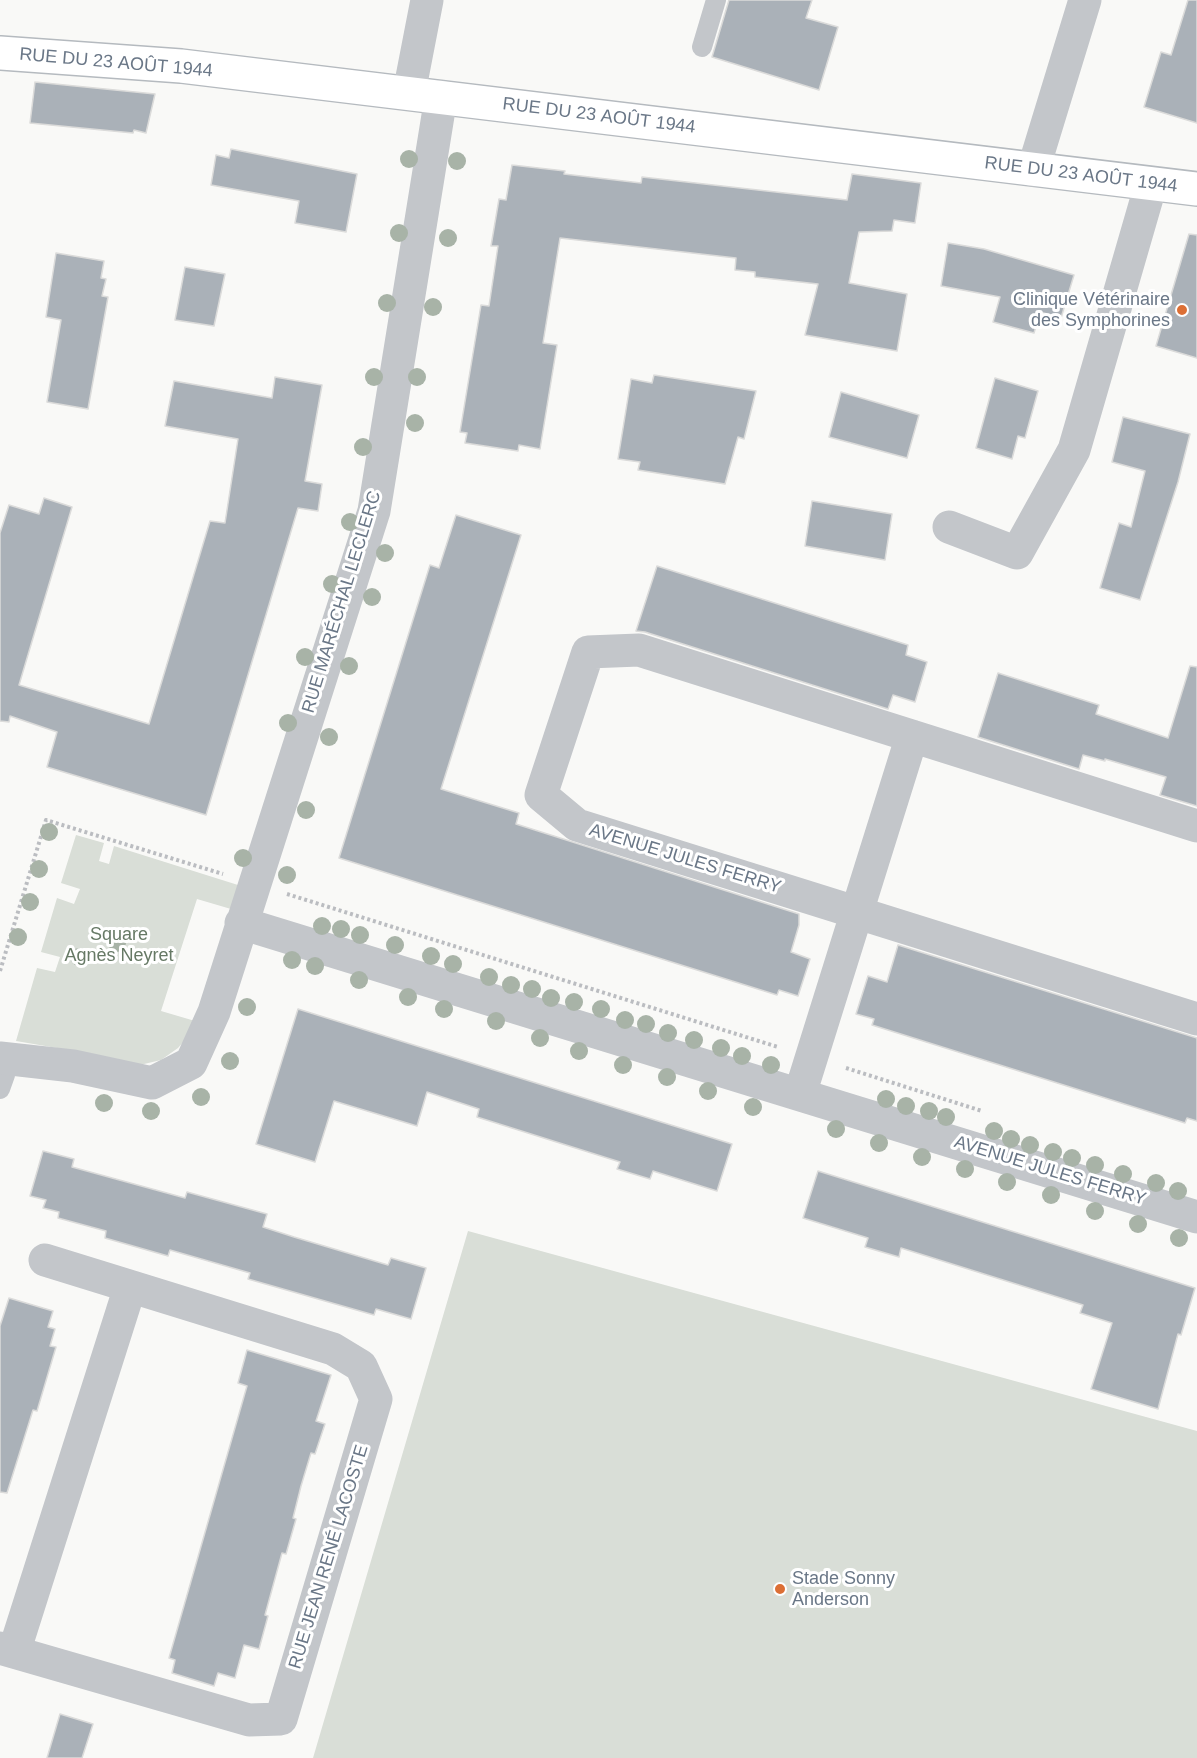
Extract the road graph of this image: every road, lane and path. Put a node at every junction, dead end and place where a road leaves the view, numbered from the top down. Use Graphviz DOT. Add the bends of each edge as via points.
graph roads {
  1 [pos="427,0"];
  2 [pos="716,0"];
  3 [pos="1085,0"];
  4 [pos="702,47"];
  5 [pos="0,53"];
  6 [pos="425,95"];
  7 [pos="1033,170"];
  8 [pos="1151,184"];
  9 [pos="1197,189"];
  10 [pos="950,527"];
  11 [pos="912,736"];
  12 [pos="1197,826"];
  13 [pos="857,912"];
  14 [pos="242,923"];
  15 [pos="1197,1018"];
  16 [pos="3,1058"];
  17 [pos="0,1089"];
  18 [pos="800,1094"];
  19 [pos="1197,1217"];
  20 [pos="45,1260"];
  21 [pos="130,1287"];
  22 [pos="7,1650"];
  1 -- 6 [label="street, RUE MARÉCHAL LECLERC"];
  2 -- 4 [label="lane"];
  3 -- 7 [label="street"];
  5 -- 6 [label="main road, RUE DU 23 AOÛT 1944" via="182,66"];
  6 -- 7 [label="main road, RUE DU 23 AOÛT 1944"];
  6 -- 14 [label="street, RUE MARÉCHAL LECLERC" via="374,511"];
  7 -- 8 [label="main road, RUE DU 23 AOÛT 1944"];
  8 -- 9 [label="main road, RUE DU 23 AOÛT 1944"];
  8 -- 10 [label="street" via="1074,450 1017,553"];
  11 -- 12 [label="street, AVENUE JULES FERRY"];
  11 -- 13 [label="street"];
  11 -- 13 [label="street, AVENUE JULES FERRY" via="639,650 588,652 541,795 577,825"];
  13 -- 15 [label="street, AVENUE JULES FERRY"];
  13 -- 18 [label="street"];
  14 -- 16 [label="street, RUE MARÉCHAL LECLERC" via="214,1012 191,1063 152,1083 73,1066"];
  14 -- 18 [label="street, AVENUE JULES FERRY"];
  16 -- 17 [label="lane" via="5,1075"];
  18 -- 19 [label="street, AVENUE JULES FERRY"];
  20 -- 21 [label="street, RUE JEAN RENÉ LACOSTE"];
  21 -- 22 [label="street, RUE JEAN RENÉ LACOSTE"];
  21 -- 22 [label="street, RUE JEAN RENÉ LACOSTE" via="333,1349 361,1366 376,1399 281,1719 249,1720"];
}
